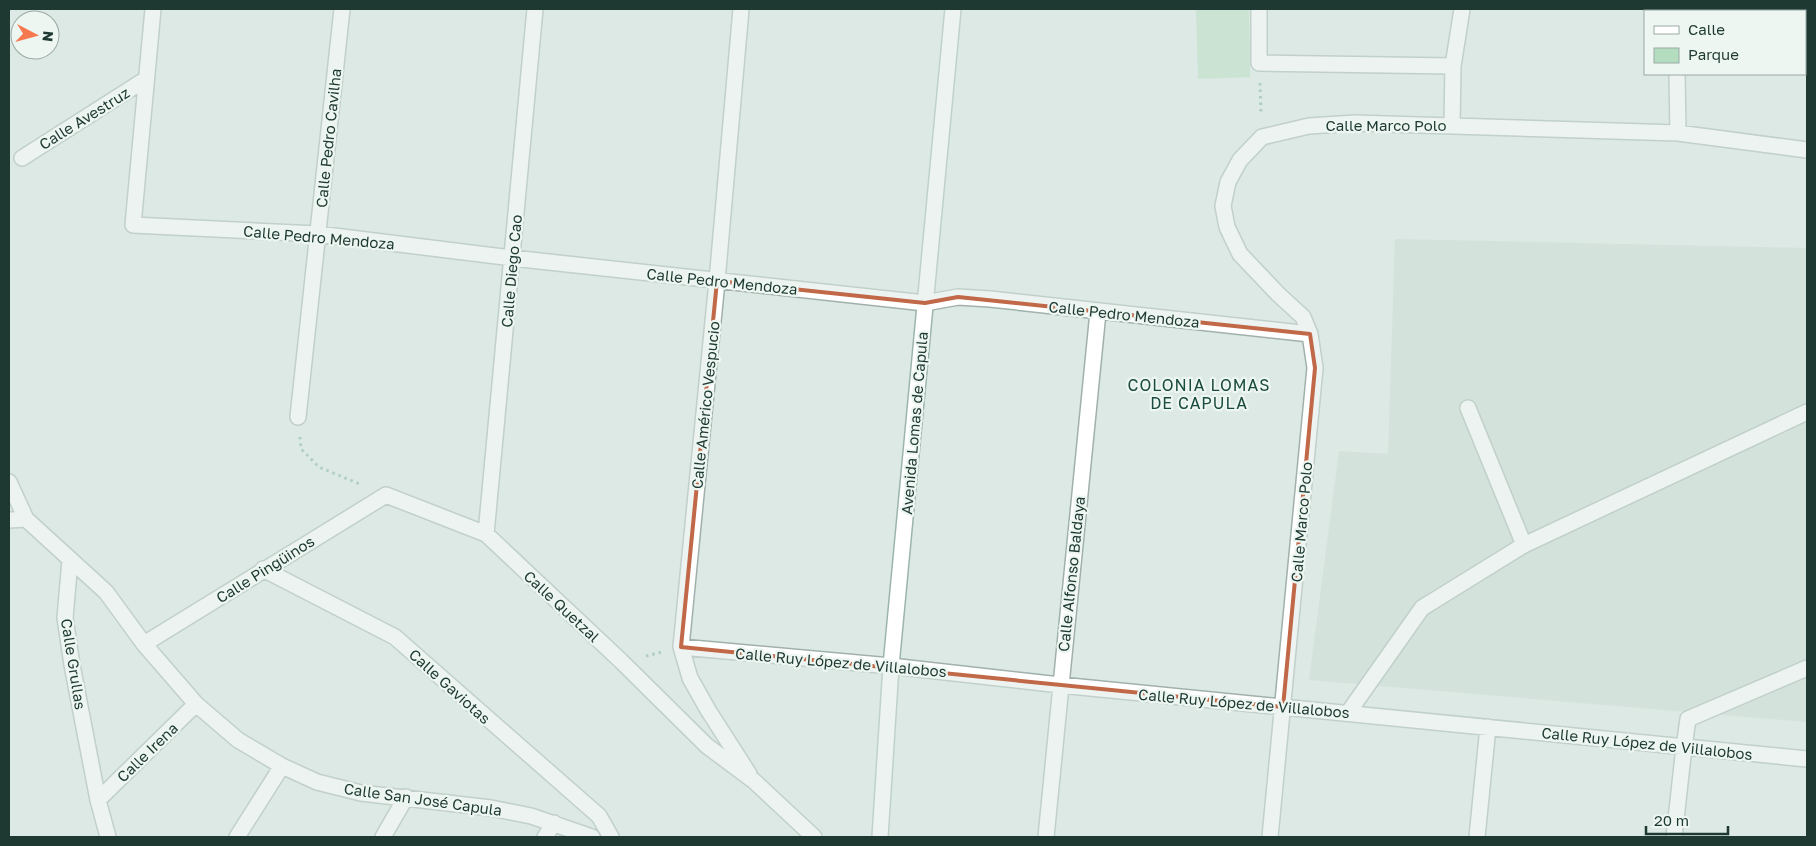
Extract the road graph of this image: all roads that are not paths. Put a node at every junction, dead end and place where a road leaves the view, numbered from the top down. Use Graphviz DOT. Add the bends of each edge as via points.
graph roads {
  1 [pos="153,9"];
  2 [pos="342,9"];
  3 [pos="535,9"];
  4 [pos="741,9"];
  5 [pos="953,9"];
  6 [pos="1259,9"];
  7 [pos="1462,9"];
  8 [pos="1453,66"];
  9 [pos="1677,75"];
  10 [pos="146,79"];
  11 [pos="1452,126"];
  12 [pos="1678,133"];
  13 [pos="1807,150"];
  14 [pos="22,158"];
  15 [pos="318,234"];
  16 [pos="512,258"];
  17 [pos="717,281"];
  18 [pos="925,304"];
  19 [pos="1098,312"];
  20 [pos="1310,334"];
  21 [pos="1468,408"];
  22 [pos="1807,412"];
  23 [pos="298,417"];
  24 [pos="9,482"];
  25 [pos="386,494"];
  26 [pos="26,519"];
  27 [pos="9,520"];
  28 [pos="486,534"];
  29 [pos="1524,545"];
  30 [pos="70,560"];
  31 [pos="263,569"];
  32 [pos="144,644"];
  33 [pos="681,647"];
  34 [pos="891,666"];
  35 [pos="1807,668"];
  36 [pos="1060,685"];
  37 [pos="196,704"];
  38 [pos="1283,707"];
  39 [pos="1348,712"];
  40 [pos="1488,727"];
  41 [pos="1684,746"];
  42 [pos="1807,759"];
  43 [pos="282,766"];
  44 [pos="754,782"];
  45 [pos="406,797"];
  46 [pos="98,800"];
  47 [pos="554,823"];
  48 [pos="108,837"];
  49 [pos="237,837"];
  50 [pos="383,837"];
  51 [pos="545,837"];
  52 [pos="592,837"];
  53 [pos="611,837"];
  54 [pos="814,837"];
  55 [pos="880,837"];
  56 [pos="1046,837"];
  57 [pos="1270,837"];
  58 [pos="1477,837"];
  59 [pos="1674,837"];
  1 -- 10 [label="street"];
  2 -- 15 [label="street, Calle Pedro Cavilha"];
  3 -- 16 [label="street, Calle Diego Cao"];
  4 -- 17 [label="street, Calle Américo Vespucio"];
  5 -- 18 [label="street, Avenida Lomas de Capula"];
  6 -- 8 [label="street" via="1259,63"];
  7 -- 8 [label="street"];
  8 -- 11 [label="street"];
  9 -- 12 [label="street"];
  10 -- 14 [label="street, Calle Avestruz"];
  10 -- 15 [label="street, Calle Pedro Mendoza" via="133,224"];
  11 -- 12 [label="street, Calle Marco Polo"];
  11 -- 20 [label="street, Calle Marco Polo" via="1355,123 1308,126 1262,137 1240,160 1228,182 1223,206 1227,227 1240,254 1303,316"];
  12 -- 13 [label="street, Calle Marco Polo"];
  15 -- 16 [label="street, Calle Pedro Mendoza"];
  15 -- 23 [label="street, Calle Pedro Cavilha"];
  16 -- 17 [label="street, Calle Pedro Mendoza"];
  16 -- 28 [label="street, Calle Diego Cao"];
  17 -- 18 [label="street, Calle Pedro Mendoza"];
  17 -- 33 [label="street, Calle Américo Vespucio"];
  18 -- 19 [label="street, Calle Pedro Mendoza" via="958,297"];
  18 -- 34 [label="street, Avenida Lomas de Capula"];
  19 -- 20 [label="street, Calle Pedro Mendoza"];
  19 -- 36 [label="street, Calle Alfonso Baldaya"];
  20 -- 38 [label="street, Calle Marco Polo" via="1315,368"];
  21 -- 29 [label="street"];
  22 -- 29 [label="street"];
  24 -- 26 [label="street"];
  25 -- 28 [label="street, Calle Quetzal"];
  25 -- 31 [label="street, Calle Pingüinos"];
  26 -- 27 [label="street"];
  26 -- 30 [label="street"];
  28 -- 44 [label="street, Calle Quetzal" via="706,746"];
  29 -- 39 [label="street" via="1422,608"];
  30 -- 32 [label="street, Calle San José Capula" via="106,592"];
  30 -- 46 [label="street, Calle Grullas" via="66,618"];
  31 -- 32 [label="street, Calle Pingüinos"];
  31 -- 53 [label="street, Calle Gaviotas" via="395,637 598,816"];
  32 -- 37 [label="street, Calle San José Capula"];
  33 -- 34 [label="street, Calle Ruy López de Villalobos"];
  33 -- 44 [label="street, Calle Américo Vespucio" via="690,678"];
  34 -- 36 [label="street, Calle Ruy López de Villalobos"];
  34 -- 55 [label="street, Avenida Lomas de Capula"];
  35 -- 41 [label="street" via="1688,719"];
  36 -- 38 [label="street, Calle Ruy López de Villalobos"];
  36 -- 56 [label="street, Calle Alfonso Baldaya"];
  37 -- 43 [label="street, Calle San José Capula" via="238,740"];
  37 -- 46 [label="street, Calle Irena"];
  38 -- 39 [label="street, Calle Ruy López de Villalobos"];
  38 -- 57 [label="street, Calle Marco Polo"];
  39 -- 40 [label="street, Calle Ruy López de Villalobos"];
  40 -- 41 [label="street, Calle Ruy López de Villalobos"];
  40 -- 58 [label="street"];
  41 -- 42 [label="street, Calle Ruy López de Villalobos"];
  41 -- 59 [label="street"];
  43 -- 45 [label="street, Calle San José Capula" via="317,782 362,793"];
  43 -- 49 [label="street"];
  44 -- 54 [label="street, Calle Quetzal"];
  45 -- 47 [label="street, Calle San José Capula" via="491,808"];
  45 -- 50 [label="street"];
  46 -- 48 [label="street, Calle Grullas"];
  47 -- 51 [label="street"];
  47 -- 52 [label="street, Calle San José Capula"];
}
